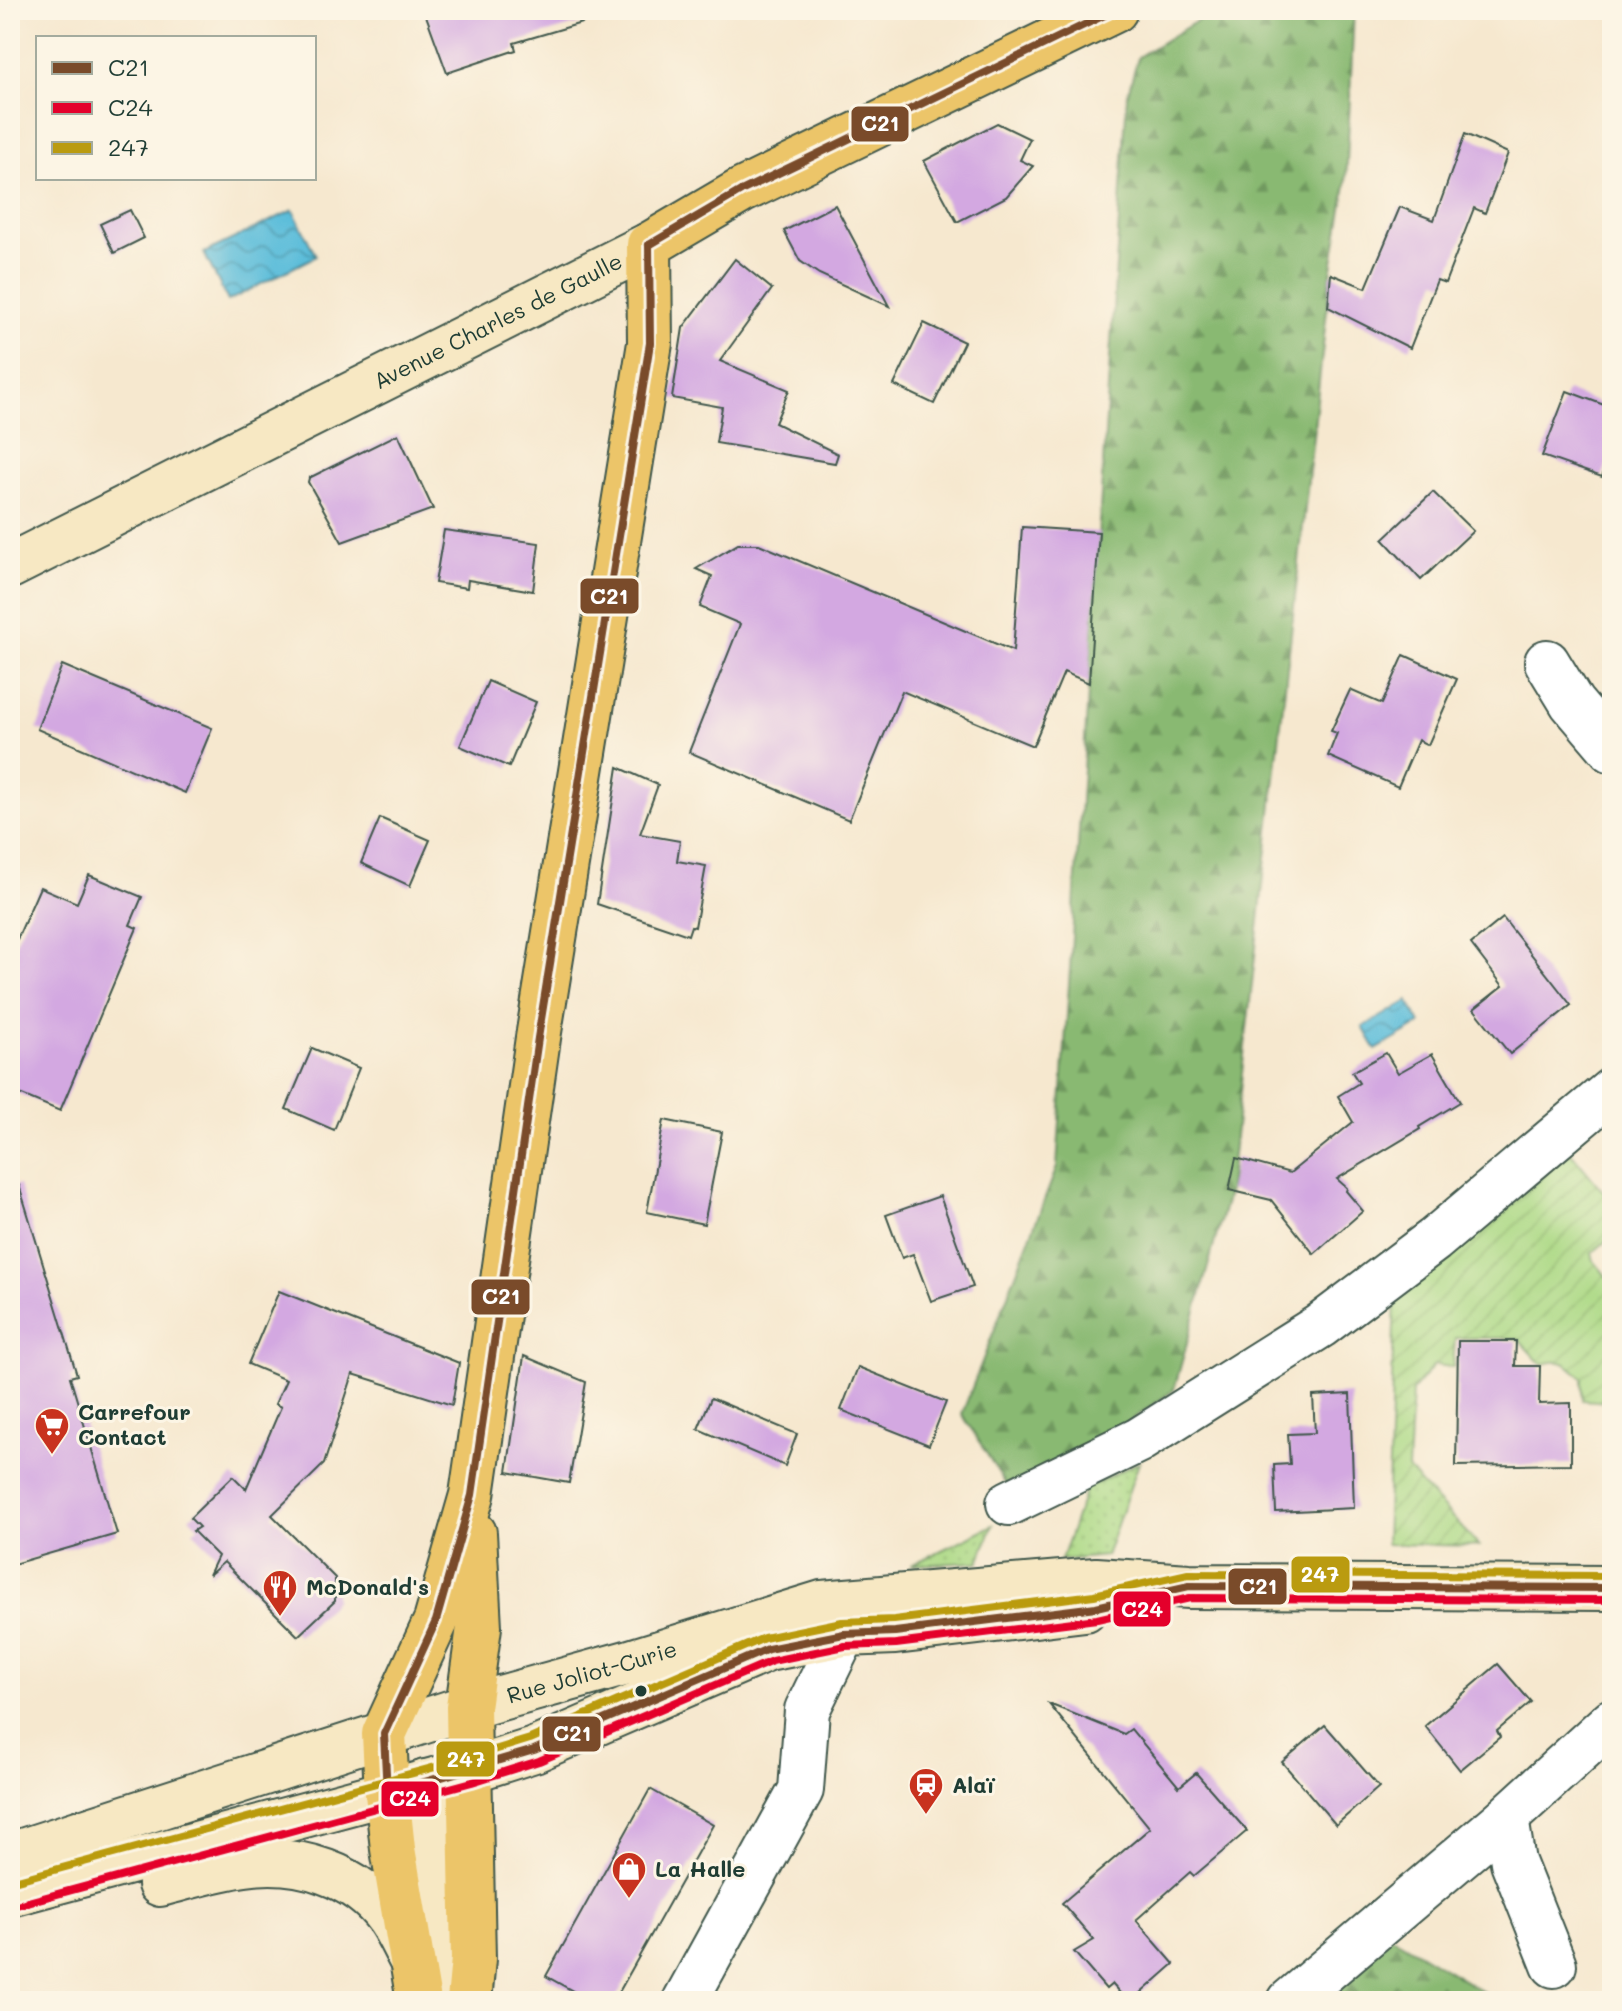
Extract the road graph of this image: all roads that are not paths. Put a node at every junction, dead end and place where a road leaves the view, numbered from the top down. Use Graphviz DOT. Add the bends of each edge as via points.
graph roads {
  1 [pos="1115,10"];
  2 [pos="649,245"];
  3 [pos="10,566"];
  4 [pos="1547,662"];
  5 [pos="1612,750"];
  6 [pos="1612,1090"];
  7 [pos="472,1495"];
  8 [pos="1009,1503"];
  9 [pos="1189,1586"];
  10 [pos="1612,1588"];
  11 [pos="844,1634"];
  12 [pos="468,1707"];
  13 [pos="1612,1721"];
  14 [pos="384,1734"];
  15 [pos="468,1771"];
  16 [pos="406,1788"];
  17 [pos="1506,1818"];
  18 [pos="10,1855"];
  19 [pos="10,1894"];
  20 [pos="10,1920"];
  21 [pos="1554,1965"];
  22 [pos="416,1983"];
  23 [pos="461,2001"];
  24 [pos="469,2001"];
  25 [pos="685,2001"];
  26 [pos="1290,2001"];
  1 -- 2 [label="main road, Avenue Charles de Gaulle" via="741,191"];
  2 -- 3 [label="main road, Avenue Charles de Gaulle"];
  2 -- 7 [label="main road" via="650,343 538,1038"];
  4 -- 5 [label="street" via="1572,703"];
  6 -- 8 [label="street" via="1434,1240 1320,1326 1139,1440"];
  7 -- 12 [label="main road" via="479,1627"];
  7 -- 14 [label="main road" via="436,1621"];
  9 -- 10 [label="main road, Rue Joliot-Curie"];
  9 -- 11 [label="main road, Rue Joliot-Curie" via="1073,1610"];
  9 -- 12 [label="main road, Rue Joliot-Curie" via="1096,1580 822,1603"];
  11 -- 15 [label="main road, Rue Joliot-Curie" via="768,1649 534,1750"];
  11 -- 25 [label="street" via="807,1710 801,1790"];
  12 -- 14 [label="main road, Rue Joliot-Curie"];
  12 -- 15 [label="main road"];
  13 -- 17 [label="street"];
  14 -- 16 [label="main road"];
  14 -- 18 [label="main road, Rue Joliot-Curie"];
  15 -- 16 [label="main road, Rue Joliot-Curie"];
  15 -- 24 [label="main road" via="473,1959"];
  16 -- 19 [label="main road, Rue Joliot-Curie"];
  16 -- 22 [label="main road" via="393,1849"];
  16 -- 23 [label="main road" via="442,1962"];
  17 -- 21 [label="street" via="1513,1862"];
  17 -- 26 [label="street"];
  20 -- 22 [label="main road" via="246,1864 276,1862 330,1873 364,1892 389,1919"];
}
